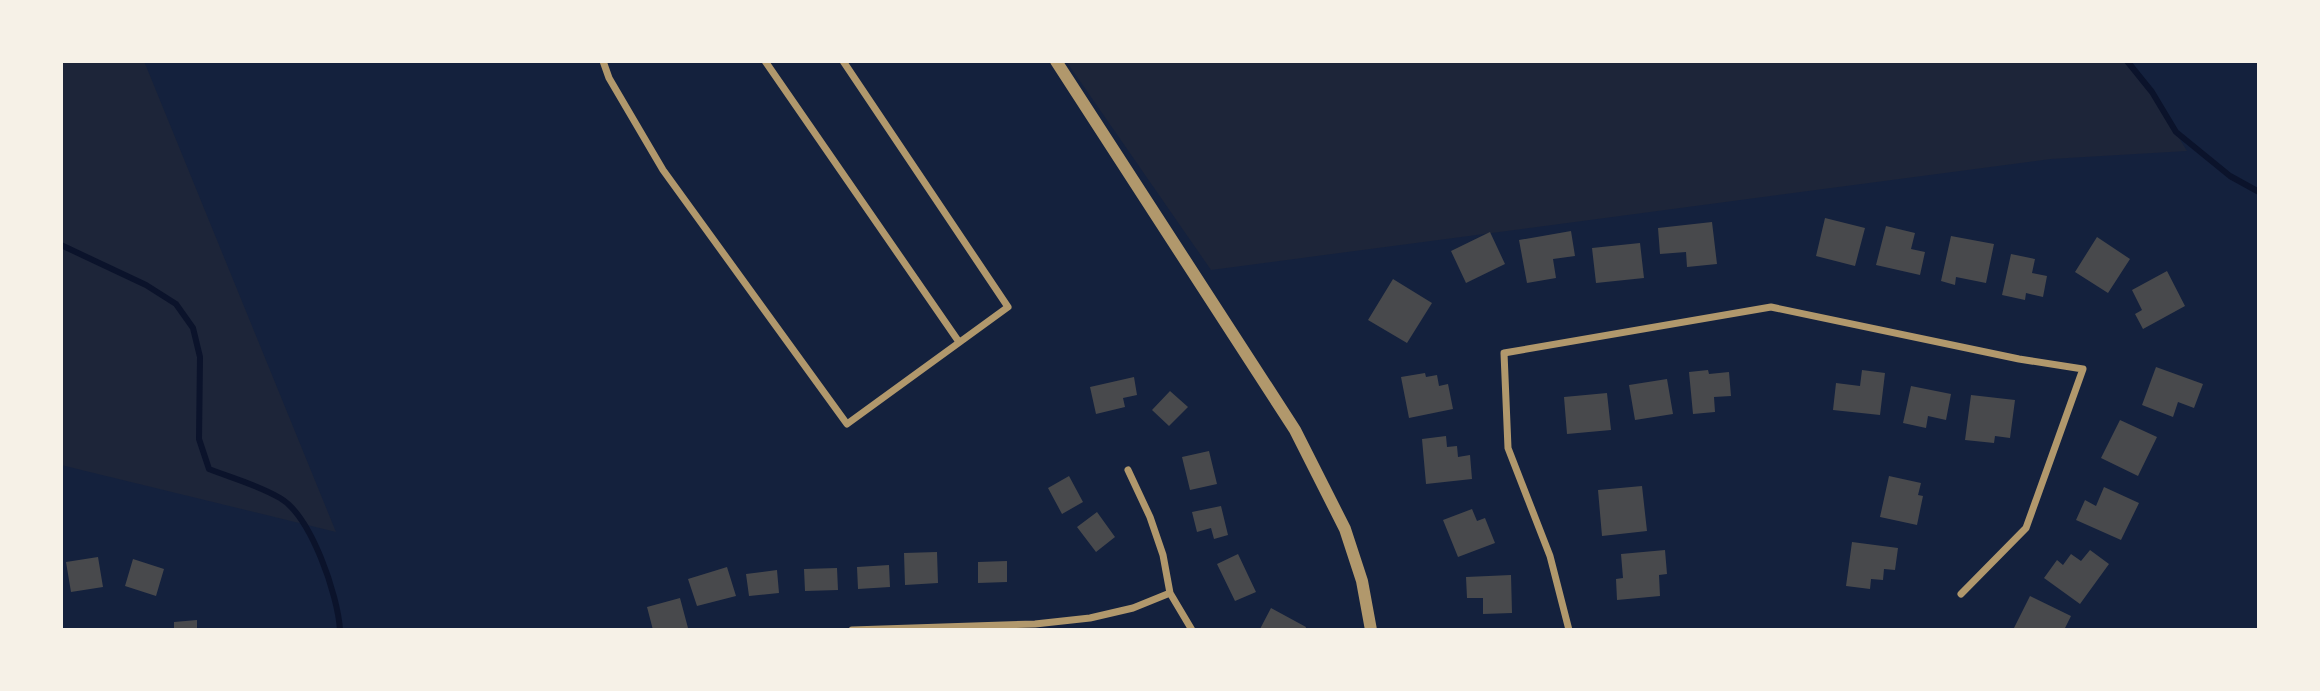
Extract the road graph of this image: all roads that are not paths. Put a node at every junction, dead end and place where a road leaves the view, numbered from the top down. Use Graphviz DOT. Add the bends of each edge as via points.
graph roads {
  1 [pos="603,61"];
  2 [pos="765,61"];
  3 [pos="843,61"];
  4 [pos="1056,61"];
  5 [pos="959,342"];
  6 [pos="1128,470"];
  7 [pos="1170,593"];
  8 [pos="1961,594"];
  9 [pos="852,630"];
  10 [pos="1192,630"];
  11 [pos="1371,630"];
  12 [pos="1569,630"];
  1 -- 5 [label="street" via="663,170 847,424"];
  2 -- 5 [label="street"];
  3 -- 5 [label="street" via="1008,307"];
  4 -- 11 [label="street" via="1295,430 1345,528"];
  6 -- 7 [label="street" via="1163,555"];
  7 -- 9 [label="street" via="1090,618"];
  7 -- 10 [label="street"];
  8 -- 12 [label="street" via="2026,528 2083,369 1771,307 1504,353 1508,448 1550,556"];
}
